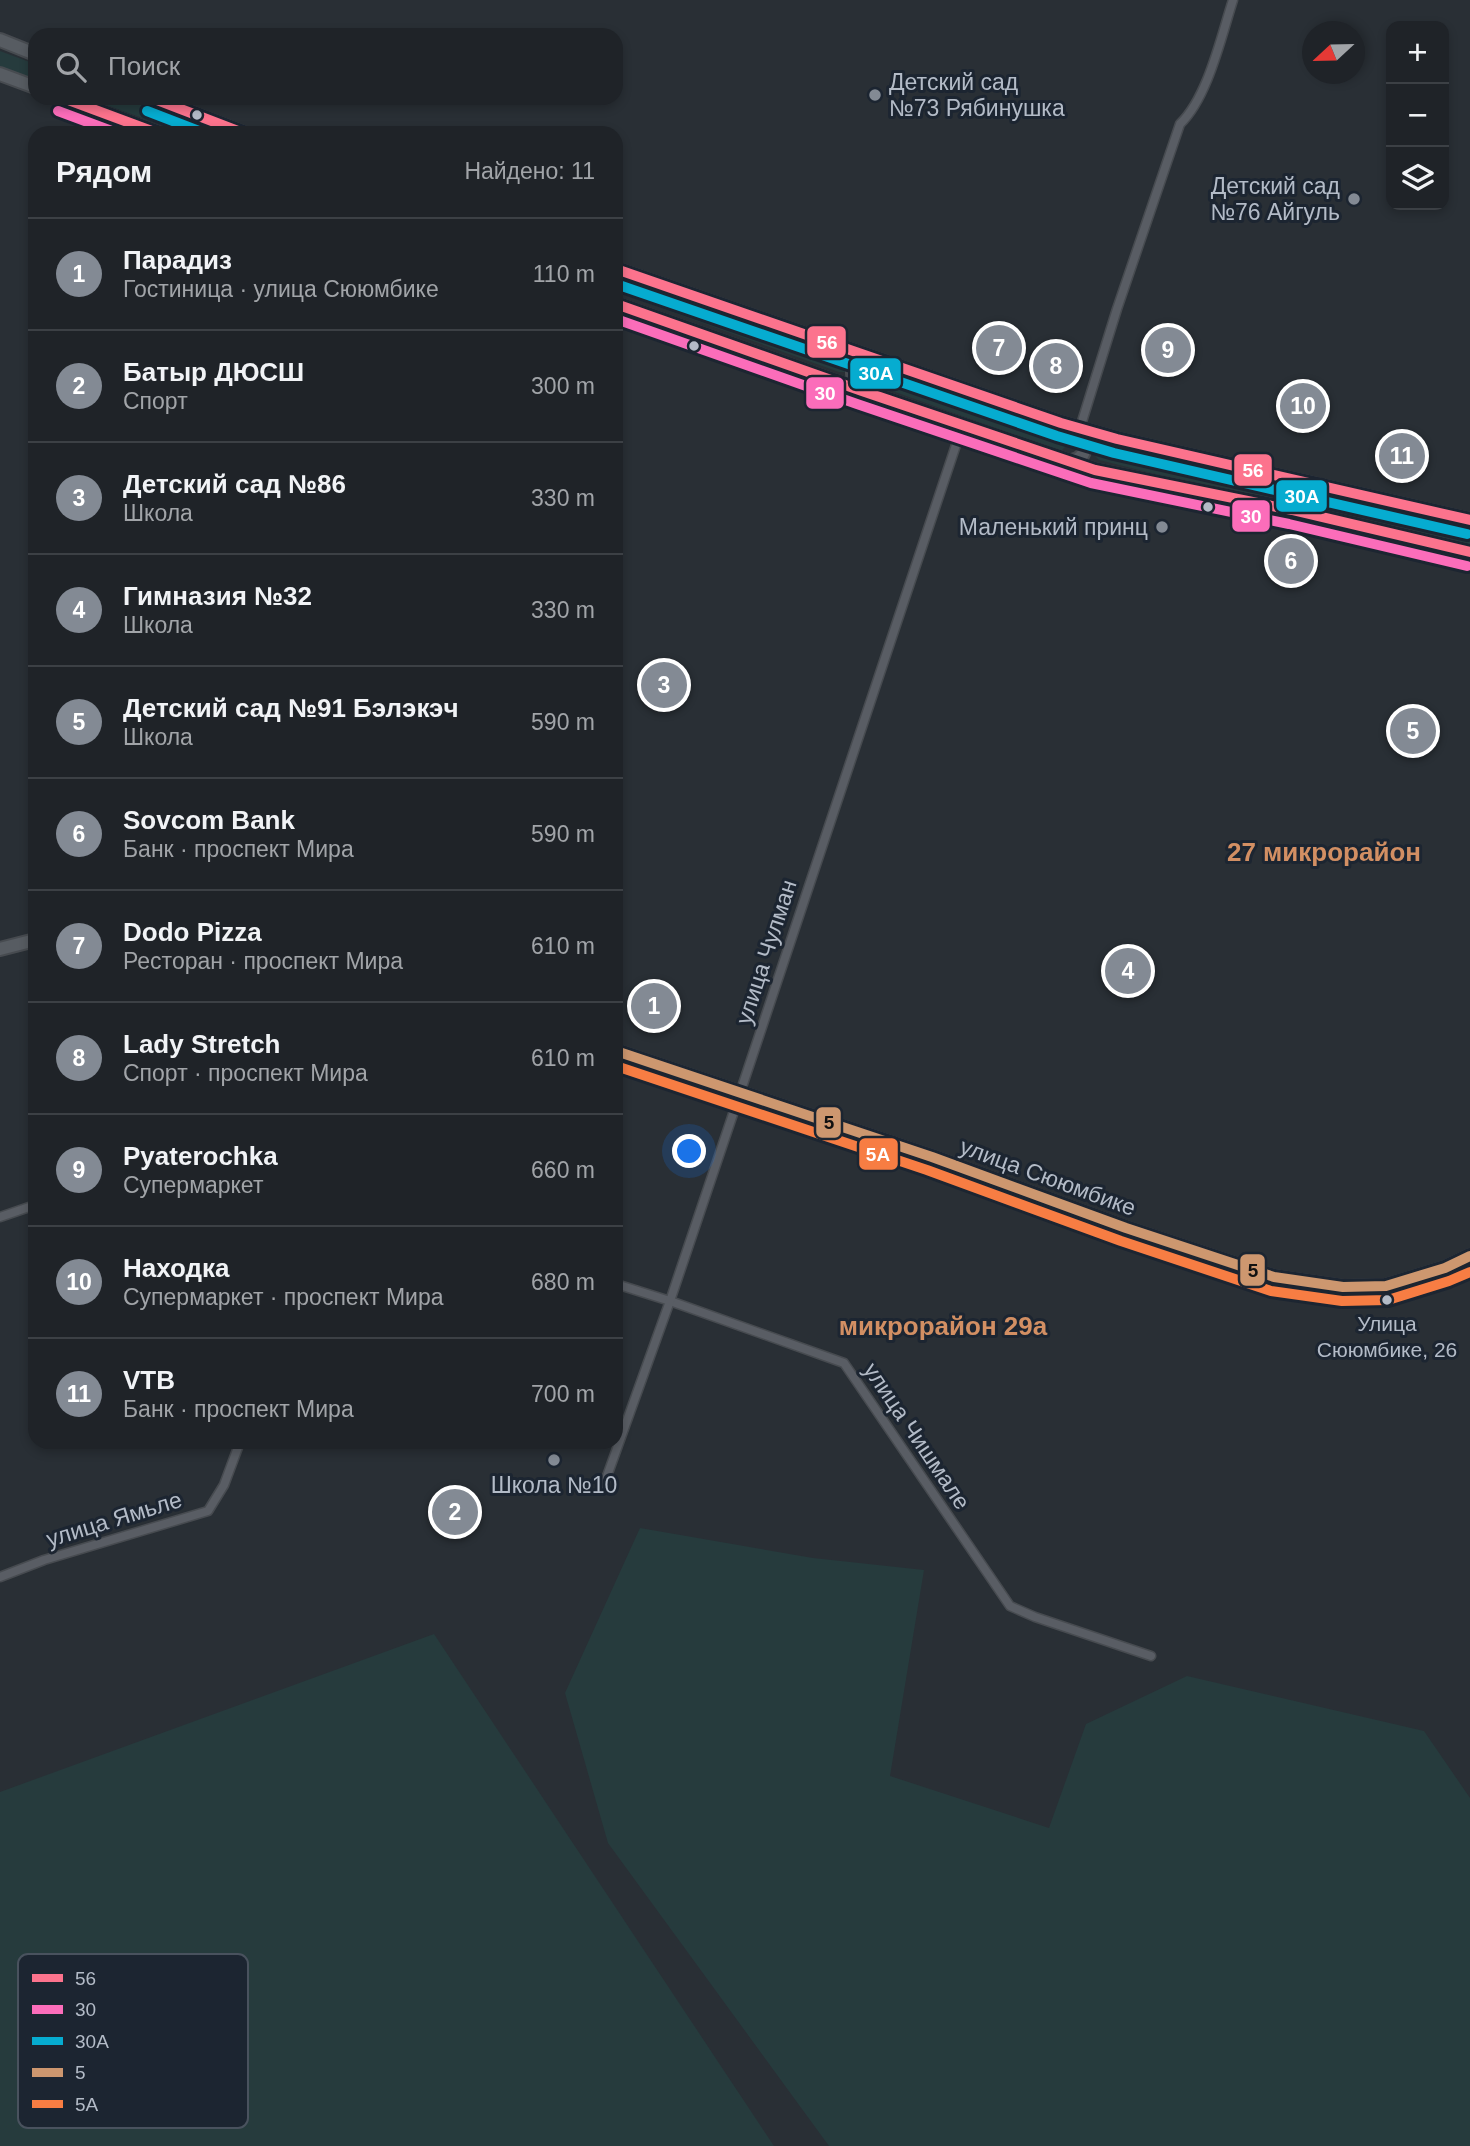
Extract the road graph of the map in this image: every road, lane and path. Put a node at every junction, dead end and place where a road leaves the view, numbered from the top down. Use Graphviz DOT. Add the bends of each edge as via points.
graph roads {
  1 [pos="1233,0"];
  2 [pos="0,40"];
  3 [pos="28,51"];
  4 [pos="0,74"];
  5 [pos="28,84"];
  6 [pos="82,105"];
  7 [pos="170,105"];
  8 [pos="138,126"];
  9 [pos="225,126"];
  10 [pos="623,271"];
  11 [pos="623,306"];
  12 [pos="872,358"];
  13 [pos="858,390"];
  14 [pos="963,424"];
  15 [pos="1080,428"];
  16 [pos="1065,461"];
  17 [pos="1470,520"];
  18 [pos="1470,552"];
  19 [pos="28,942"];
  20 [pos="0,949"];
  21 [pos="623,1053"];
  22 [pos="740,1092"];
  23 [pos="28,1207"];
  24 [pos="0,1217"];
  25 [pos="1470,1256"];
  26 [pos="623,1286"];
  27 [pos="670,1301"];
  28 [pos="623,1432"];
  29 [pos="237,1449"];
  30 [pos="617,1449"];
  31 [pos="602,1490"];
  32 [pos="0,1577"];
  33 [pos="1151,1656"];
  1 -- 15 [label="street" via="1202,93 1180,124"];
  2 -- 3 [label="main road"];
  4 -- 5 [label="main road"];
  6 -- 8 [label="main road"];
  7 -- 9 [label="main road"];
  10 -- 12 [label="main road"];
  11 -- 13 [label="main road"];
  12 -- 13 [label="main road" via="859,362 853,370"];
  12 -- 15 [label="main road"];
  13 -- 14 [label="main road"];
  14 -- 16 [label="main road"];
  14 -- 22 [label="street, улица Чулман"];
  15 -- 16 [label="main road" via="1084,452"];
  15 -- 17 [label="main road"];
  16 -- 18 [label="main road"];
  19 -- 20 [label="main road"];
  21 -- 22 [label="main road, улица Сююмбике"];
  22 -- 25 [label="main road, улица Сююмбике" via="1274,1277 1378,1287 1418,1278"];
  22 -- 27 [label="street, улица Чулман"];
  23 -- 24 [label="street"];
  26 -- 27 [label="street, улица Чишмале"];
  27 -- 28 [label="street, улица Чулман"];
  27 -- 33 [label="street, улица Чишмале" via="844,1363 1010,1606"];
  29 -- 32 [label="street, улица Ямьле" via="208,1511"];
  30 -- 31 [label="street, улица Чулман"];
}
